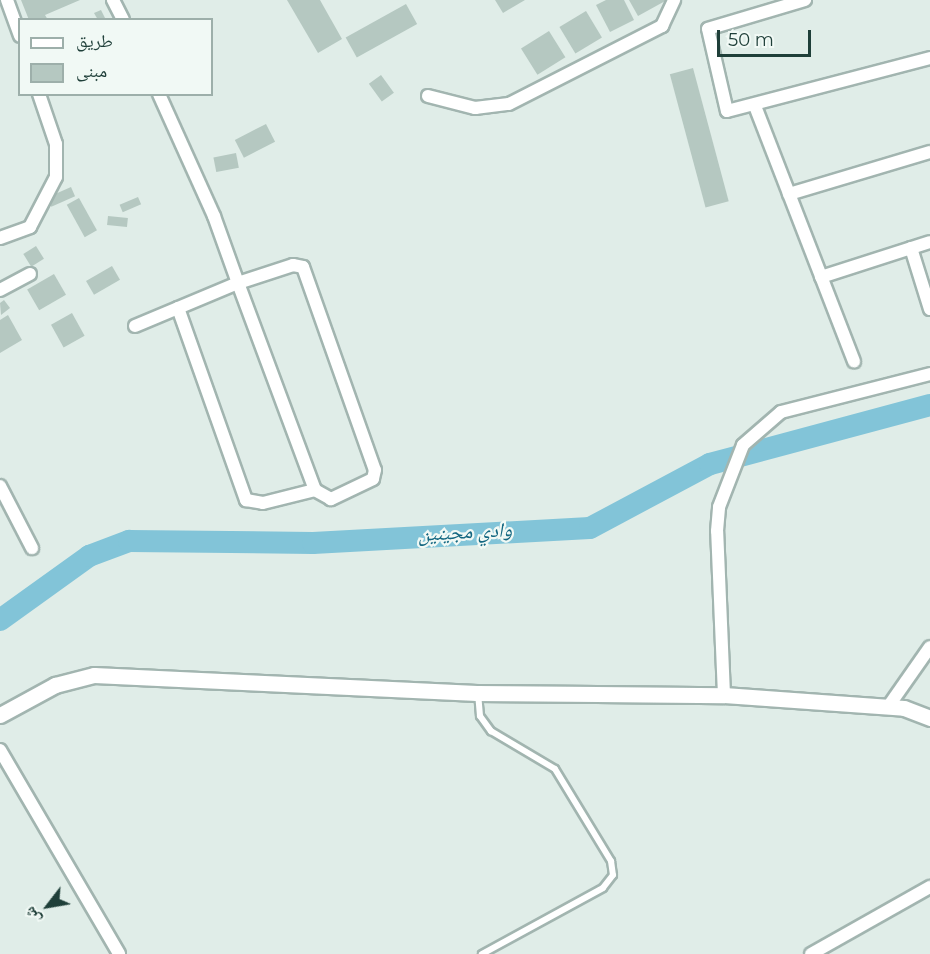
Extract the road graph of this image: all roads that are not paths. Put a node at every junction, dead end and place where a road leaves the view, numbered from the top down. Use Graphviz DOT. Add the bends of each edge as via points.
graph roads {
  1 [pos="8,0"];
  2 [pos="113,0"];
  3 [pos="674,0"];
  4 [pos="805,0"];
  5 [pos="122,18"];
  6 [pos="18,30"];
  7 [pos="930,58"];
  8 [pos="40,96"];
  9 [pos="160,96"];
  10 [pos="428,96"];
  11 [pos="755,106"];
  12 [pos="930,152"];
  13 [pos="789,194"];
  14 [pos="0,238"];
  15 [pos="930,242"];
  16 [pos="910,248"];
  17 [pos="30,274"];
  18 [pos="821,277"];
  19 [pos="238,283"];
  20 [pos="0,290"];
  21 [pos="178,308"];
  22 [pos="930,309"];
  23 [pos="135,326"];
  24 [pos="854,361"];
  25 [pos="930,374"];
  26 [pos="0,486"];
  27 [pos="315,490"];
  28 [pos="32,548"];
  29 [pos="930,647"];
  30 [pos="477,693"];
  31 [pos="724,695"];
  32 [pos="888,707"];
  33 [pos="0,715"];
  34 [pos="930,718"];
  35 [pos="0,750"];
  36 [pos="930,888"];
  37 [pos="119,954"];
  38 [pos="482,954"];
  39 [pos="811,954"];
  1 -- 6 [label="street"];
  2 -- 5 [label="street"];
  3 -- 10 [label="street" via="662,26 509,104 475,108"];
  4 -- 11 [label="street" via="708,30 724,107 733,112"];
  7 -- 11 [label="street"];
  8 -- 14 [label="street" via="56,144 56,177 30,227"];
  9 -- 19 [label="street"];
  11 -- 13 [label="street"];
  12 -- 13 [label="street"];
  13 -- 18 [label="street"];
  15 -- 16 [label="street"];
  16 -- 18 [label="street"];
  16 -- 22 [label="street"];
  17 -- 20 [label="street"];
  18 -- 24 [label="street"];
  19 -- 21 [label="street"];
  19 -- 27 [label="street"];
  19 -- 27 [label="street" via="293,265 303,267 312,285 376,475 331,499"];
  21 -- 23 [label="street"];
  21 -- 27 [label="street" via="246,500 263,503"];
  25 -- 31 [label="street" via="781,412 743,445 727,483 717,531"];
  26 -- 28 [label="street"];
  29 -- 32 [label="street"];
  30 -- 31 [label="street"];
  30 -- 33 [label="street" via="94,675 55,685"];
  30 -- 38 [label="lane" via="480,716 491,731 555,769 611,861 613,875 603,888"];
  31 -- 32 [label="street"];
  32 -- 34 [label="street"];
  35 -- 37 [label="street"];
  36 -- 39 [label="street"];
}
